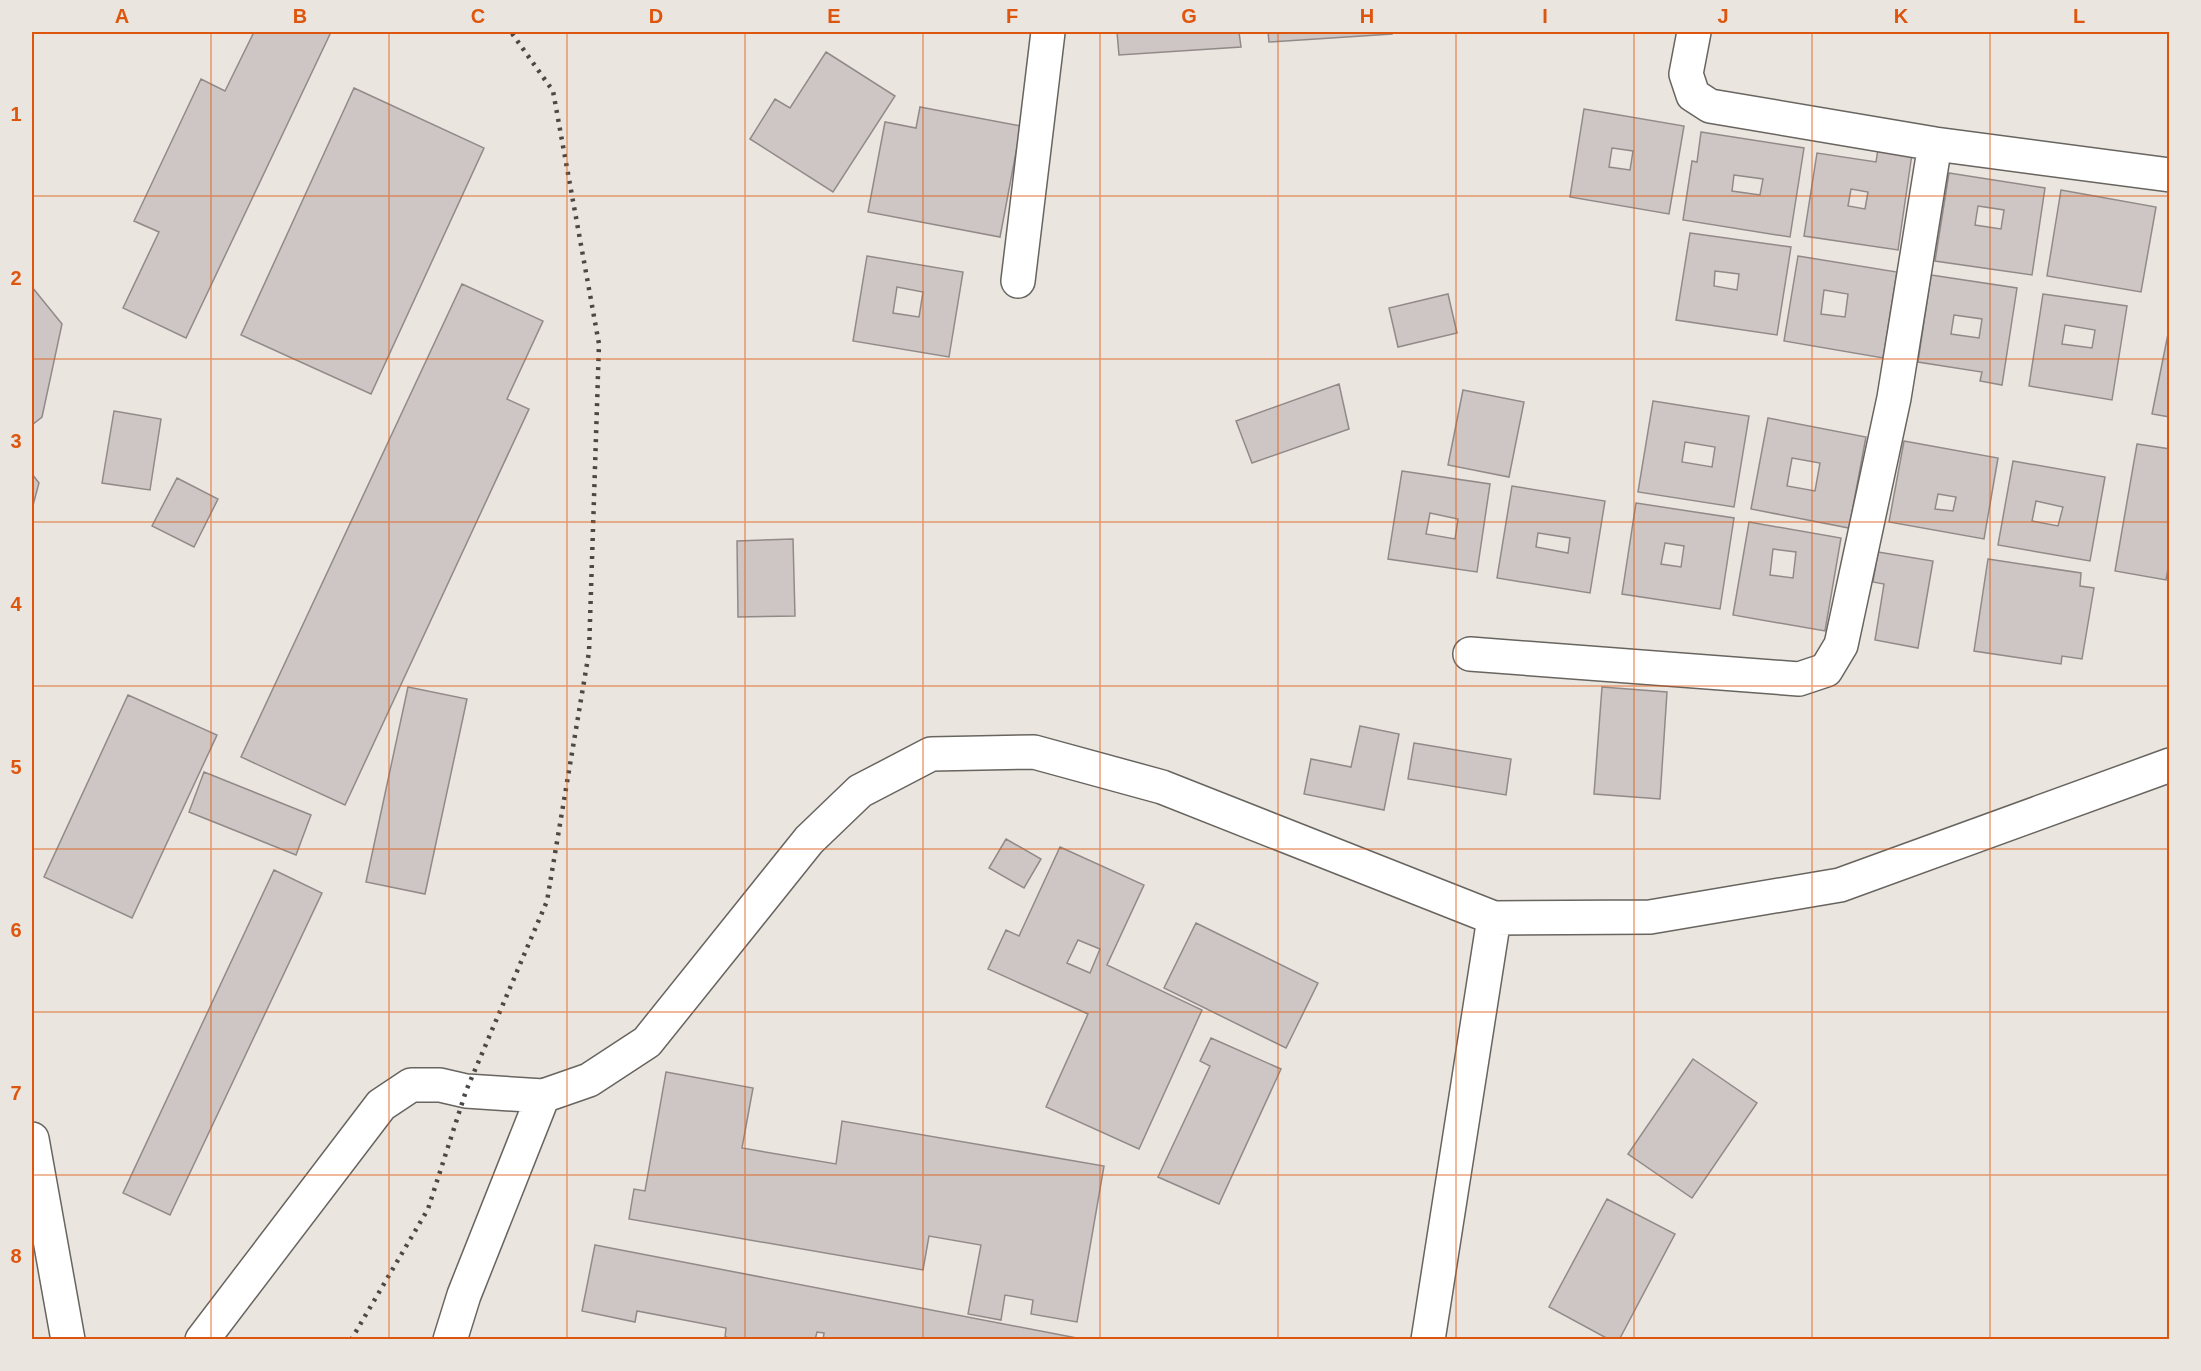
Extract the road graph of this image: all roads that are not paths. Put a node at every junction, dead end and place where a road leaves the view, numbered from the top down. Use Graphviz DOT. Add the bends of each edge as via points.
graph roads {
  1 [pos="1048,32"];
  2 [pos="1694,32"];
  3 [pos="1935,144"];
  4 [pos="2169,175"];
  5 [pos="1018,281"];
  6 [pos="1470,654"];
  7 [pos="2169,765"];
  8 [pos="1494,918"];
  9 [pos="543,1096"];
  10 [pos="32,1139"];
  11 [pos="68,1340"];
  12 [pos="202,1340"];
  13 [pos="450,1340"];
  14 [pos="1428,1340"];
  1 -- 5 [label="street"];
  2 -- 3 [label="street" via="1686,74 1693,95 1710,106"];
  3 -- 4 [label="street"];
  3 -- 6 [label="street" via="1894,398 1840,645 1826,670 1799,679"];
  7 -- 8 [label="street" via="1840,885 1650,917"];
  8 -- 9 [label="street" via="1162,787 1034,752 931,753 860,791 809,840 647,1042 590,1080"];
  8 -- 14 [label="street"];
  9 -- 12 [label="street" via="466,1091 440,1085 411,1086 381,1105"];
  9 -- 13 [label="street"];
  10 -- 11 [label="street"];
}
